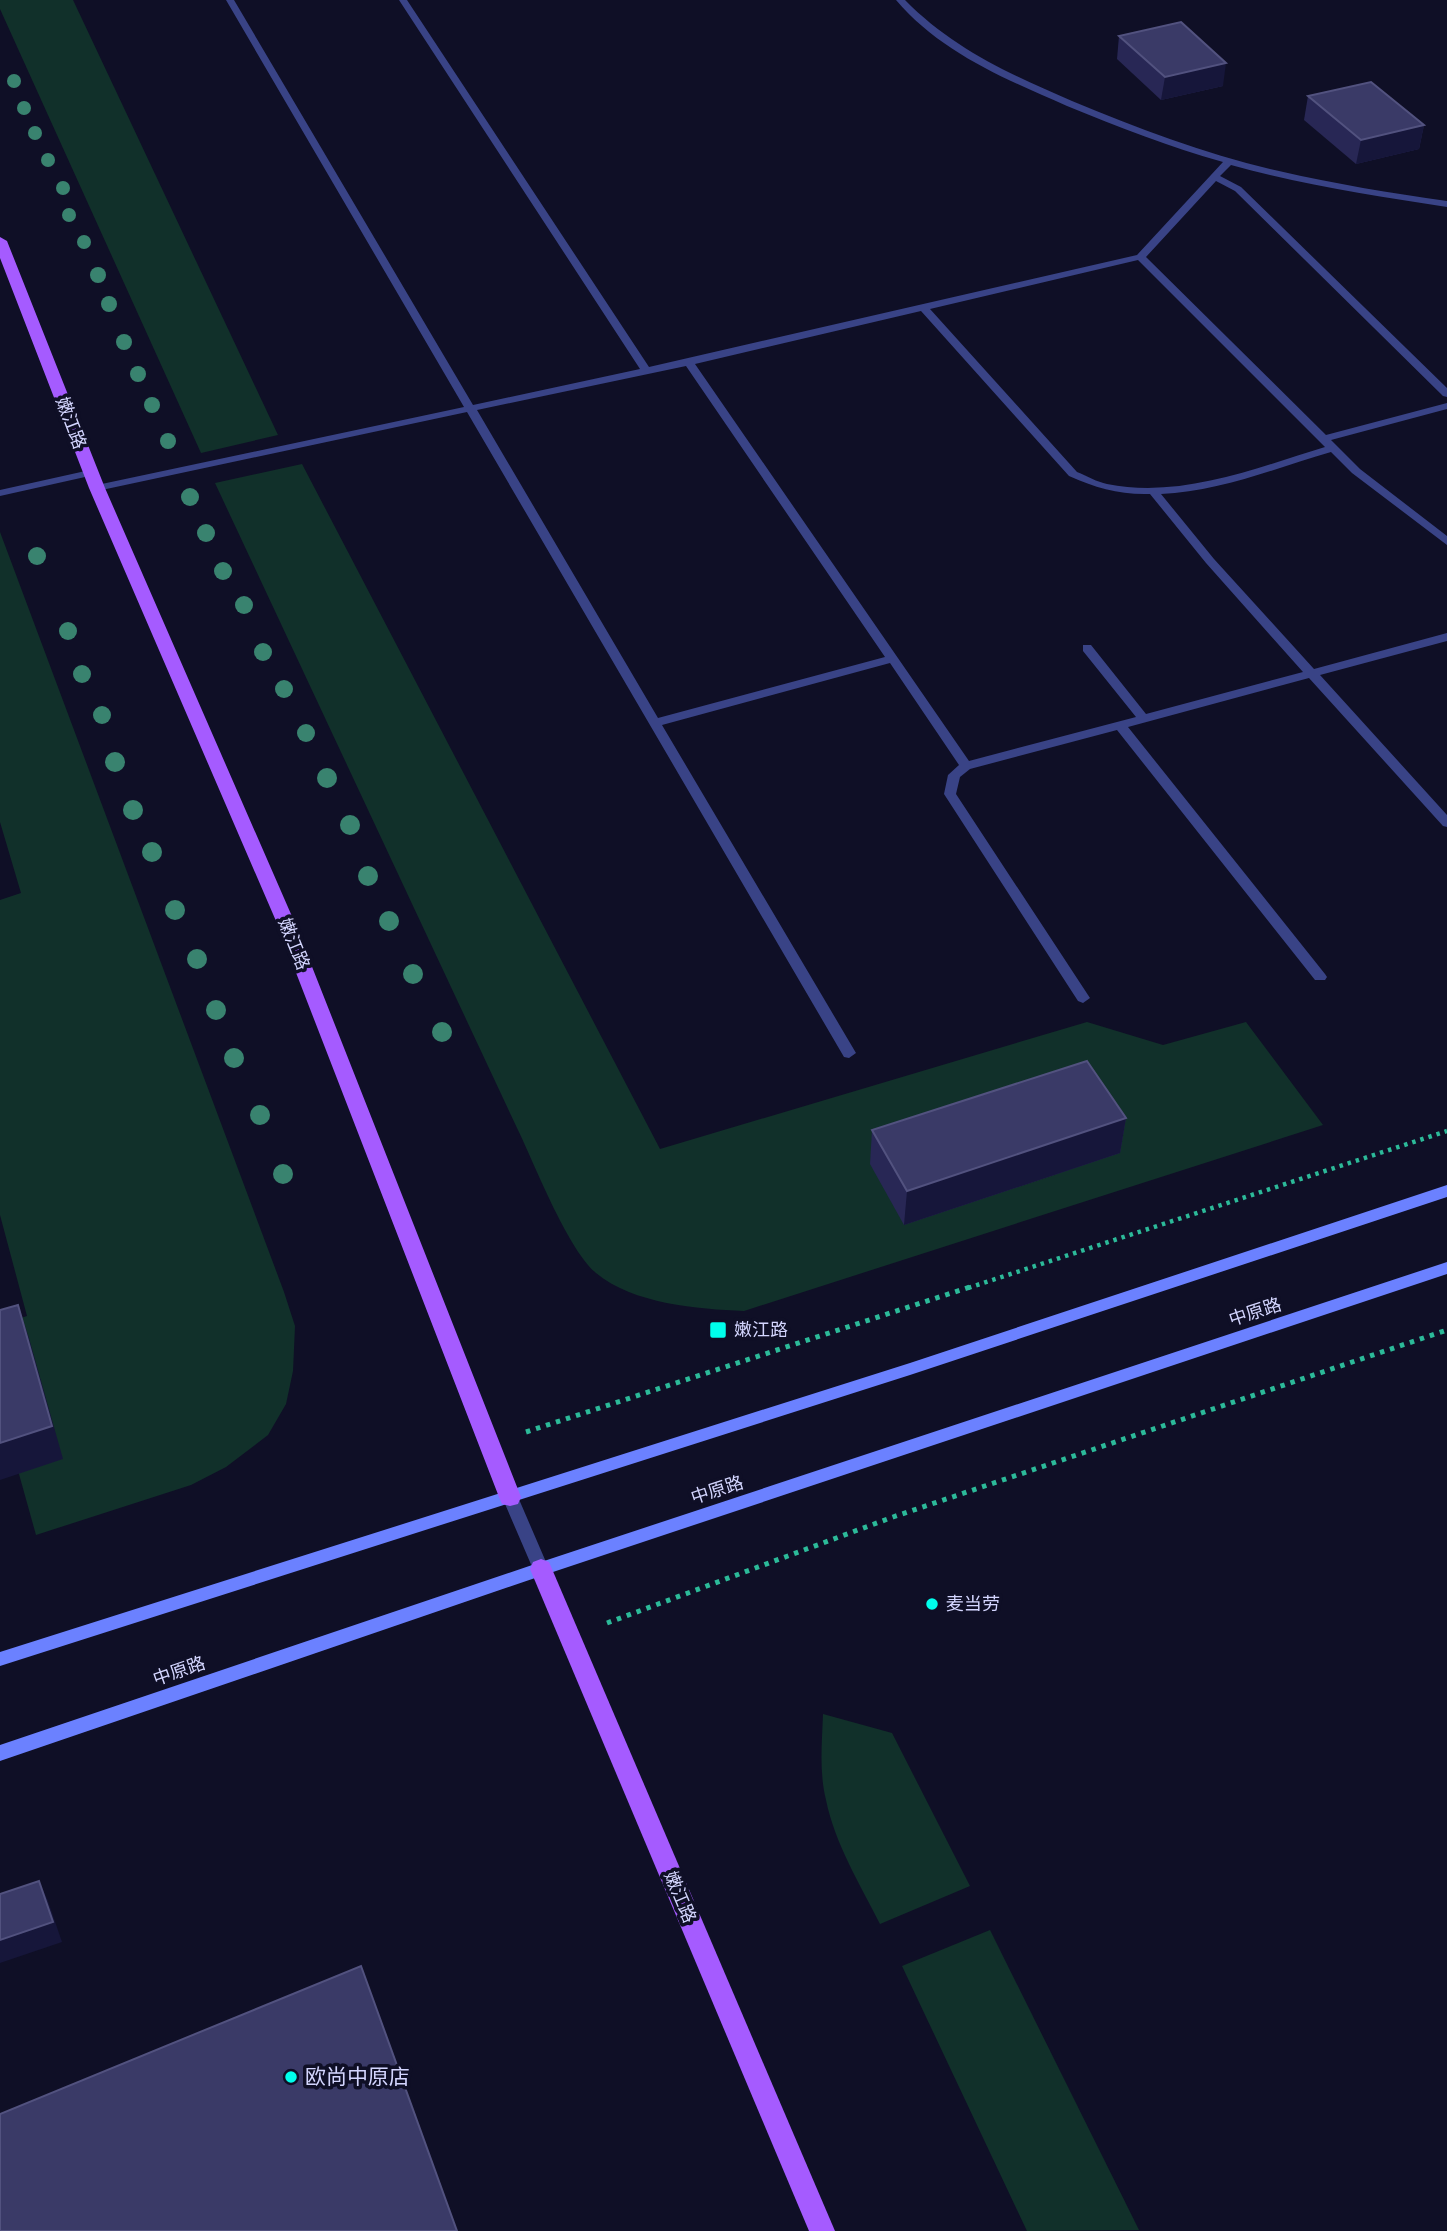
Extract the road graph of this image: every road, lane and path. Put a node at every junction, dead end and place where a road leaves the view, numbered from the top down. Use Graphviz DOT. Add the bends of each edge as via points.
graph roads {
  1 [pos="230,0"];
  2 [pos="403,0"];
  3 [pos="900,0"];
  4 [pos="1229,161"];
  5 [pos="1215,177"];
  6 [pos="1447,204"];
  7 [pos="0,241"];
  8 [pos="1140,257"];
  9 [pos="924,307"];
  10 [pos="689,362"];
  11 [pos="646,370"];
  12 [pos="1447,394"];
  13 [pos="1447,406"];
  14 [pos="468,408"];
  15 [pos="1323,439"];
  16 [pos="1332,448"];
  17 [pos="93,480"];
  18 [pos="1154,492"];
  19 [pos="0,494"];
  20 [pos="1447,542"];
  21 [pos="1447,637"];
  22 [pos="1087,648"];
  23 [pos="892,659"];
  24 [pos="1311,674"];
  25 [pos="1144,719"];
  26 [pos="654,723"];
  27 [pos="1120,726"];
  28 [pos="966,766"];
  29 [pos="1447,823"];
  30 [pos="1320,977"];
  31 [pos="1083,998"];
  32 [pos="849,1053"];
  33 [pos="1447,1131"];
  34 [pos="1447,1191"];
  35 [pos="1447,1268"];
  36 [pos="1447,1330"];
  37 [pos="489,1444"];
  38 [pos="510,1497"];
  39 [pos="541,1569"];
  40 [pos="570,1637"];
  41 [pos="0,1659"];
  42 [pos="0,1753"];
  43 [pos="822,2231"];
  1 -- 14 [label="street"];
  2 -- 11 [label="street"];
  3 -- 4 [label="street" via="940,39 1014,80 1105,119"];
  4 -- 5 [label="street"];
  4 -- 6 [label="street" via="1308,181"];
  5 -- 8 [label="street"];
  5 -- 12 [label="street" via="1238,189"];
  7 -- 17 [label="main road, 嫩江路"];
  8 -- 9 [label="street"];
  8 -- 15 [label="street"];
  9 -- 10 [label="street"];
  9 -- 18 [label="street" via="1073,474 1099,485"];
  10 -- 11 [label="street"];
  10 -- 23 [label="street"];
  11 -- 14 [label="street"];
  13 -- 15 [label="street"];
  14 -- 17 [label="street"];
  14 -- 26 [label="street"];
  15 -- 16 [label="street"];
  16 -- 18 [label="street" via="1200,485"];
  16 -- 20 [label="street"];
  17 -- 19 [label="street"];
  17 -- 37 [label="main road, 嫩江路" via="285,920"];
  18 -- 24 [label="street"];
  21 -- 24 [label="street"];
  22 -- 25 [label="street"];
  23 -- 26 [label="street"];
  23 -- 28 [label="street"];
  24 -- 25 [label="street"];
  24 -- 29 [label="street"];
  25 -- 27 [label="street"];
  26 -- 32 [label="street"];
  27 -- 28 [label="street"];
  27 -- 30 [label="street"];
  28 -- 31 [label="street" via="954,775 950,794"];
  33 -- 37 [label="path"];
  34 -- 38 [label="main road"];
  35 -- 39 [label="main road, 中原路"];
  36 -- 40 [label="path" via="893,1517"];
  37 -- 38 [label="main road, 嫩江路"];
  38 -- 39 [label="street, 嫩江路"];
  38 -- 41 [label="main road"];
  39 -- 40 [label="main road, 嫩江路"];
  39 -- 42 [label="main road, 中原路"];
  40 -- 43 [label="main road, 嫩江路"];
}
